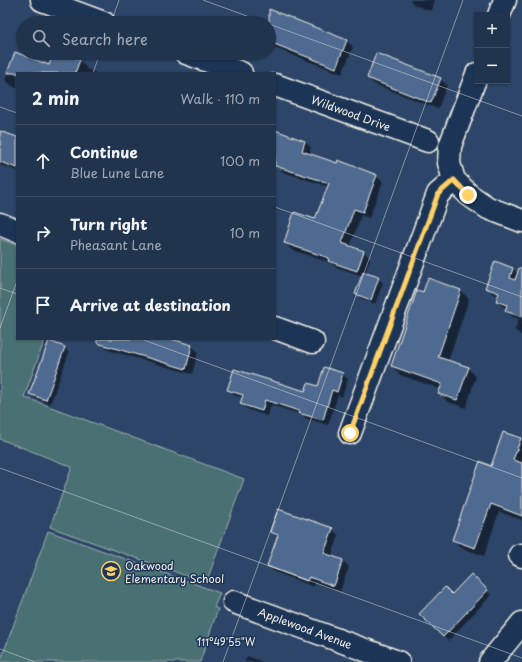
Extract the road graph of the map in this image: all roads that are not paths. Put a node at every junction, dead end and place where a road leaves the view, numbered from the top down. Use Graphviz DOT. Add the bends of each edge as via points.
graph roads {
  1 [pos="42,0"];
  2 [pos="505,0"];
  3 [pos="500,12"];
  4 [pos="85,16"];
  5 [pos="205,60"];
  6 [pos="238,72"];
  7 [pos="474,82"];
  8 [pos="276,85"];
  9 [pos="428,141"];
  10 [pos="454,180"];
  11 [pos="522,221"];
  12 [pos="0,224"];
  13 [pos="16,231"];
  14 [pos="276,328"];
  15 [pos="313,342"];
  16 [pos="350,433"];
  17 [pos="234,602"];
  18 [pos="522,623"];
  19 [pos="398,662"];
  20 [pos="490,662"];
  1 -- 4 [label="street"];
  2 -- 3 [label="street"];
  5 -- 6 [label="street"];
  7 -- 10 [label="street" via="450,146 449,163"];
  8 -- 9 [label="street, Wildwood Drive"];
  10 -- 11 [label="street" via="468,195 488,208"];
  10 -- 16 [label="street" via="438,194"];
  12 -- 13 [label="street"];
  14 -- 15 [label="street"];
  17 -- 19 [label="street, Applewood Avenue"];
  18 -- 20 [label="street"];
}
